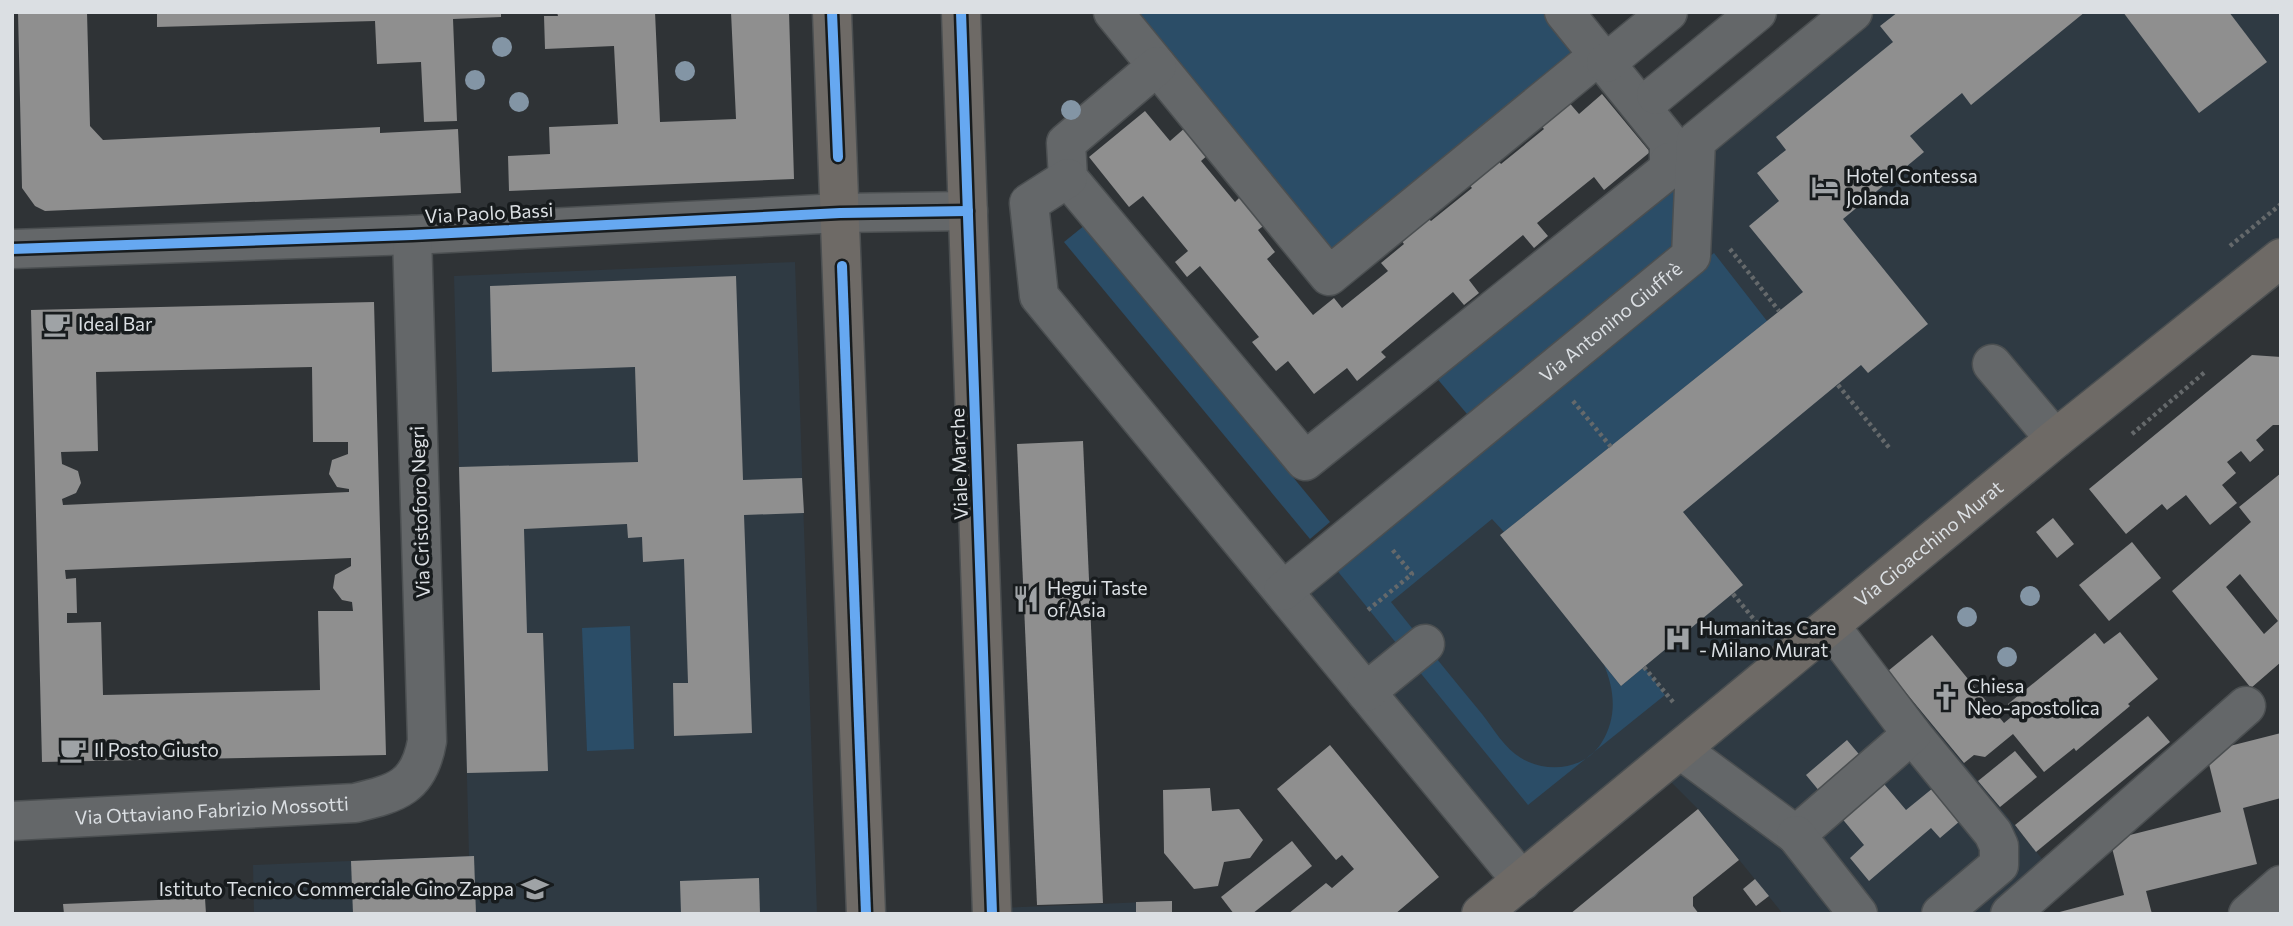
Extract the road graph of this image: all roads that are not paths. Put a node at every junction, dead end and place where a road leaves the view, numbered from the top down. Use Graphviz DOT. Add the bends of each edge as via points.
graph roads {
  1 [pos="832,12"];
  2 [pos="961,12"];
  3 [pos="1113,12"];
  4 [pos="1564,12"];
  5 [pos="1668,12"];
  6 [pos="1757,12"];
  7 [pos="1853,12"];
  8 [pos="1602,59"];
  9 [pos="1157,66"];
  10 [pos="1656,95"];
  11 [pos="1068,177"];
  12 [pos="968,211"];
  13 [pos="839,213"];
  14 [pos="412,235"];
  15 [pos="12,249"];
  16 [pos="2281,258"];
  17 [pos="1992,364"];
  18 [pos="2055,439"];
  19 [pos="1283,591"];
  20 [pos="1831,627"];
  21 [pos="1425,643"];
  22 [pos="1366,692"];
  23 [pos="2246,706"];
  24 [pos="1912,734"];
  25 [pos="1681,750"];
  26 [pos="408,785"];
  27 [pos="12,821"];
  28 [pos="1796,835"];
  29 [pos="1522,881"];
  30 [pos="2281,885"];
  31 [pos="866,914"];
  32 [pos="992,914"];
  33 [pos="1481,914"];
  34 [pos="1858,914"];
  35 [pos="1941,914"];
  36 [pos="2010,914"];
  37 [pos="2248,914"];
  1 -- 13 [label="main road"];
  2 -- 12 [label="main road, Viale Marche"];
  3 -- 9 [label="street"];
  4 -- 8 [label="street"];
  5 -- 8 [label="street"];
  6 -- 10 [label="street"];
  7 -- 19 [label="street, Via Antonino Giuffrè" via="1696,141 1691,256"];
  8 -- 9 [label="street" via="1329,276"];
  8 -- 11 [label="street" via="1670,142 1674,162 1669,169 1305,461"];
  9 -- 11 [label="street" via="1066,143"];
  11 -- 19 [label="street" via="1029,203 1039,296"];
  12 -- 13 [label="street, Via Paolo Bassi"];
  12 -- 32 [label="main road, Viale Marche"];
  13 -- 14 [label="street, Via Paolo Bassi"];
  13 -- 31 [label="main road"];
  14 -- 15 [label="street, Via Paolo Bassi"];
  14 -- 26 [label="street, Via Cristoforo Negri" via="426,741 422,765"];
  16 -- 18 [label="main road, Via Gioacchino Murat"];
  17 -- 18 [label="street"];
  18 -- 20 [label="main road, Via Gioacchino Murat"];
  19 -- 22 [label="street"];
  20 -- 24 [label="street"];
  20 -- 25 [label="main road, Via Gioacchino Murat"];
  21 -- 22 [label="street"];
  22 -- 29 [label="street"];
  23 -- 36 [label="street"];
  24 -- 28 [label="street"];
  24 -- 35 [label="street" via="1993,832 1999,846 1999,865"];
  25 -- 28 [label="street"];
  25 -- 29 [label="main road, Via Gioacchino Murat"];
  26 -- 27 [label="street, Via Ottaviano Fabrizio Mossotti" via="355,803"];
  28 -- 34 [label="street"];
  29 -- 33 [label="main road, Via Gioacchino Murat"];
  30 -- 37 [label="street"];
}
